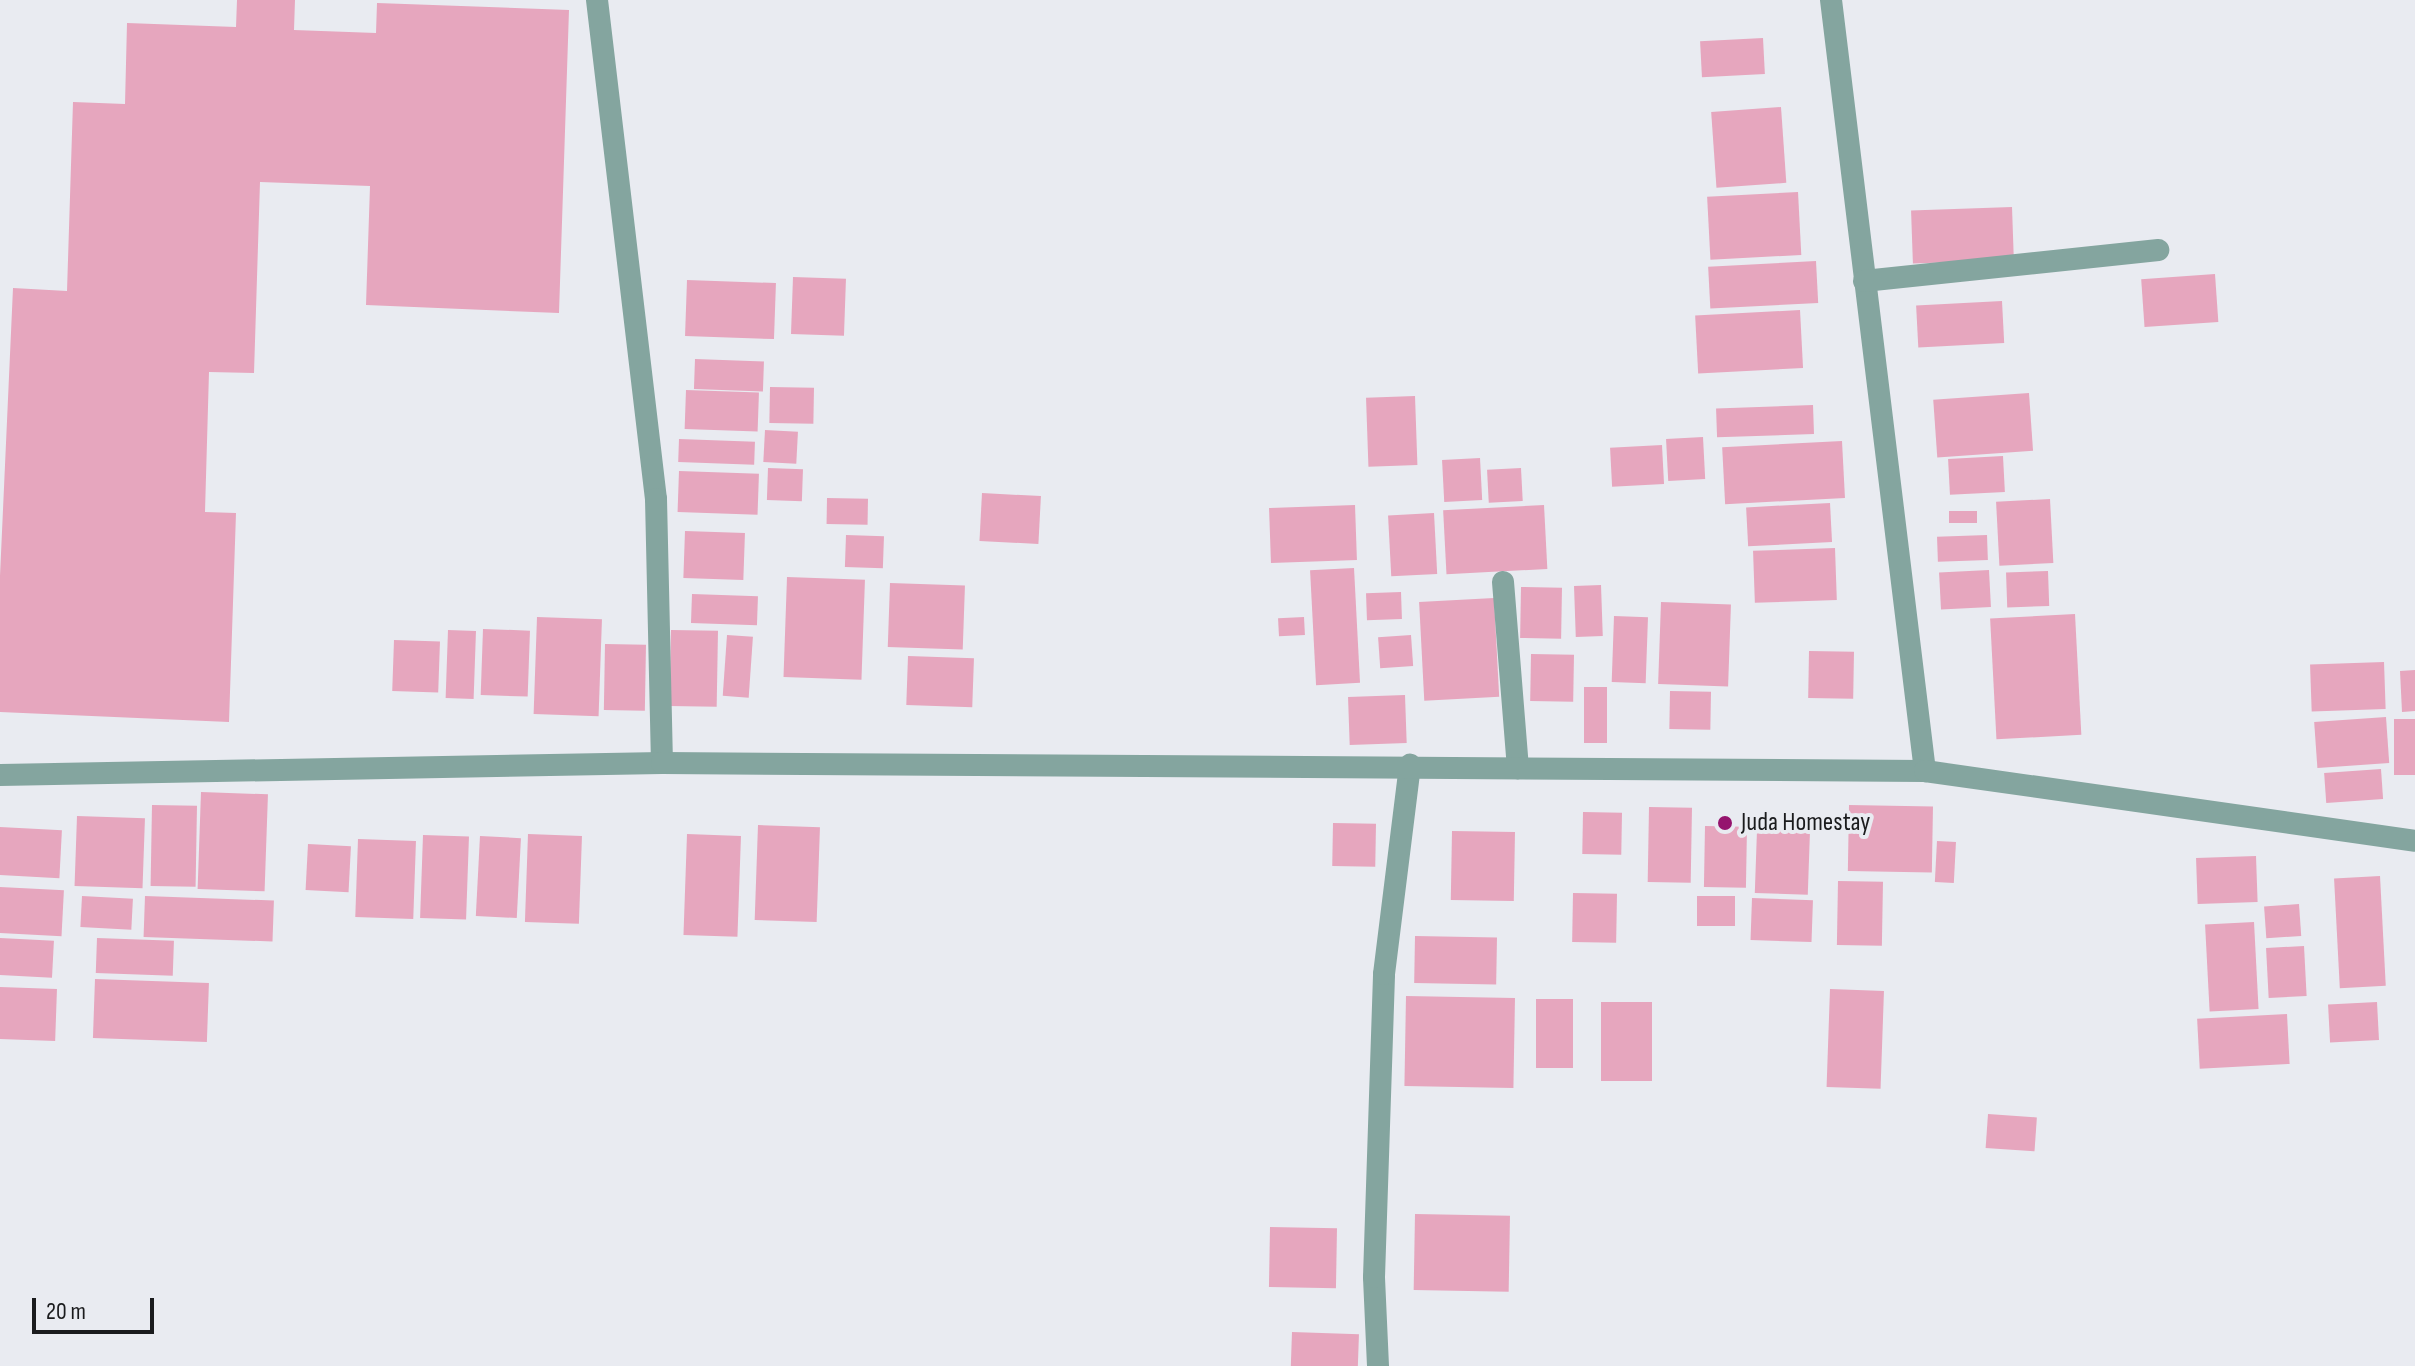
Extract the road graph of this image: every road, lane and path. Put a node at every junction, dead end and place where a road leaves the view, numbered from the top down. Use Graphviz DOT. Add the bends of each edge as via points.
graph roads {
  1 [pos="597,0"];
  2 [pos="1831,0"];
  3 [pos="2158,250"];
  4 [pos="1864,281"];
  5 [pos="1503,582"];
  6 [pos="662,763"];
  7 [pos="1410,765"];
  8 [pos="1518,768"];
  9 [pos="1925,771"];
  10 [pos="0,775"];
  11 [pos="2415,841"];
  12 [pos="1378,1366"];
  1 -- 6 [label="street" via="656,499"];
  2 -- 4 [label="street"];
  3 -- 4 [label="street"];
  4 -- 9 [label="street"];
  5 -- 8 [label="street"];
  6 -- 7 [label="street"];
  6 -- 10 [label="street"];
  7 -- 8 [label="street"];
  7 -- 12 [label="street" via="1384,974 1374,1277"];
  8 -- 9 [label="street"];
  9 -- 11 [label="street"];
}
